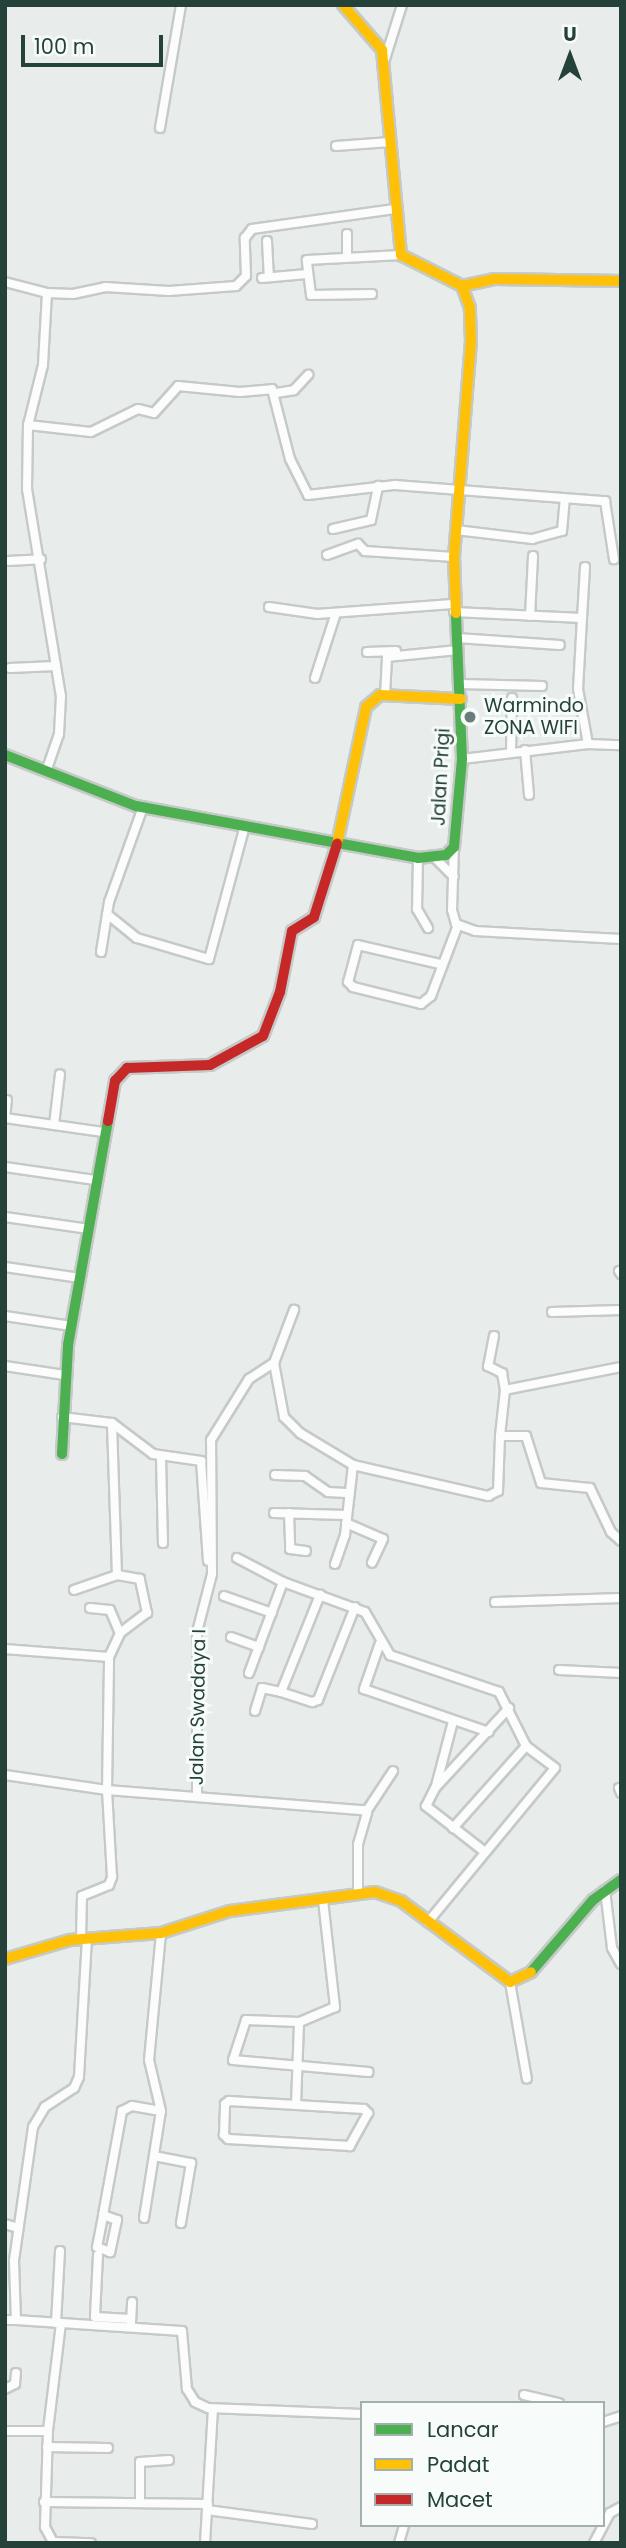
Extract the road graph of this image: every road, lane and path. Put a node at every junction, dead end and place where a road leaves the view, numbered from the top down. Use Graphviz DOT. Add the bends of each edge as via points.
graph roads {
  1 [pos="181,5"];
  2 [pos="343,5"];
  3 [pos="402,5"];
  4 [pos="384,61"];
  5 [pos="160,128"];
  6 [pos="390,142"];
  7 [pos="336,146"];
  8 [pos="395,209"];
  9 [pos="347,234"];
  10 [pos="267,241"];
  11 [pos="401,255"];
  12 [pos="347,257"];
  13 [pos="307,274"];
  14 [pos="621,281"];
  15 [pos="5,282"];
  16 [pos="462,286"];
  17 [pos="47,293"];
  18 [pos="372,294"];
  19 [pos="308,375"];
  20 [pos="276,393"];
  21 [pos="29,425"];
  22 [pos="378,486"];
  23 [pos="456,491"];
  24 [pos="565,499"];
  25 [pos="333,529"];
  26 [pos="456,530"];
  27 [pos="327,555"];
  28 [pos="533,556"];
  29 [pos="454,557"];
  30 [pos="41,559"];
  31 [pos="614,559"];
  32 [pos="8,561"];
  33 [pos="585,567"];
  34 [pos="269,607"];
  35 [pos="454,608"];
  36 [pos="336,613"];
  37 [pos="530,617"];
  38 [pos="582,618"];
  39 [pos="457,645"];
  40 [pos="559,645"];
  41 [pos="367,652"];
  42 [pos="56,666"];
  43 [pos="10,668"];
  44 [pos="315,678"];
  45 [pos="460,684"];
  46 [pos="541,686"];
  47 [pos="385,696"];
  48 [pos="512,698"];
  49 [pos="461,699"];
  50 [pos="588,744"];
  51 [pos="621,745"];
  52 [pos="525,750"];
  53 [pos="511,752"];
  54 [pos="5,755"];
  55 [pos="462,759"];
  56 [pos="47,769"];
  57 [pos="529,795"];
  58 [pos="143,807"];
  59 [pos="245,826"];
  60 [pos="338,840"];
  61 [pos="454,847"];
  62 [pos="418,858"];
  63 [pos="436,859"];
  64 [pos="454,877"];
  65 [pos="107,914"];
  66 [pos="458,925"];
  67 [pos="428,928"];
  68 [pos="621,939"];
  69 [pos="101,951"];
  70 [pos="440,964"];
  71 [pos="60,1074"];
  72 [pos="7,1100"];
  73 [pos="5,1118"];
  74 [pos="54,1125"];
  75 [pos="103,1132"];
  76 [pos="5,1167"];
  77 [pos="95,1180"];
  78 [pos="5,1216"];
  79 [pos="89,1229"];
  80 [pos="5,1267"];
  81 [pos="80,1278"];
  82 [pos="621,1310"];
  83 [pos="294,1311"];
  84 [pos="552,1312"];
  85 [pos="5,1316"];
  86 [pos="71,1326"];
  87 [pos="494,1336"];
  88 [pos="274,1363"];
  89 [pos="5,1366"];
  90 [pos="621,1367"];
  91 [pos="64,1375"];
  92 [pos="505,1390"];
  93 [pos="62,1413"];
  94 [pos="112,1423"];
  95 [pos="500,1436"];
  96 [pos="62,1454"];
  97 [pos="161,1457"];
  98 [pos="354,1465"];
  99 [pos="275,1475"];
  100 [pos="349,1493"];
  101 [pos="274,1513"];
  102 [pos="289,1513"];
  103 [pos="346,1519"];
  104 [pos="621,1541"];
  105 [pos="163,1543"];
  106 [pos="306,1551"];
  107 [pos="237,1558"];
  108 [pos="372,1563"];
  109 [pos="335,1564"];
  110 [pos="117,1574"];
  111 [pos="212,1574"];
  112 [pos="283,1582"];
  113 [pos="74,1590"];
  114 [pos="320,1595"];
  115 [pos="224,1596"];
  116 [pos="621,1598"];
  117 [pos="495,1602"];
  118 [pos="355,1607"];
  119 [pos="90,1608"];
  120 [pos="272,1614"];
  121 [pos="120,1633"];
  122 [pos="231,1637"];
  123 [pos="380,1643"];
  124 [pos="259,1647"];
  125 [pos="5,1648"];
  126 [pos="109,1657"];
  127 [pos="559,1670"];
  128 [pos="249,1673"];
  129 [pos="621,1673"];
  130 [pos="281,1692"];
  131 [pos="509,1708"];
  132 [pos="255,1711"];
  133 [pos="453,1721"];
  134 [pos="489,1732"];
  135 [pos="526,1746"];
  136 [pos="393,1771"];
  137 [pos="5,1775"];
  138 [pos="435,1788"];
  139 [pos="107,1790"];
  140 [pos="197,1796"];
  141 [pos="366,1812"];
  142 [pos="453,1828"];
  143 [pos="485,1852"];
  144 [pos="621,1880"];
  145 [pos="605,1890"];
  146 [pos="358,1893"];
  147 [pos="323,1900"];
  148 [pos="428,1922"];
  149 [pos="161,1933"];
  150 [pos="84,1938"];
  151 [pos="5,1959"];
  152 [pos="621,1964"];
  153 [pos="510,1982"];
  154 [pos="299,2022"];
  155 [pos="298,2066"];
  156 [pos="368,2072"];
  157 [pos="527,2079"];
  158 [pos="296,2105"];
  159 [pos="160,2111"];
  160 [pos="154,2156"];
  161 [pos="103,2216"];
  162 [pos="144,2218"];
  163 [pos="181,2223"];
  164 [pos="5,2224"];
  165 [pos="18,2228"];
  166 [pos="60,2251"];
  167 [pos="98,2255"];
  168 [pos="132,2302"];
  169 [pos="5,2320"];
  170 [pos="16,2320"];
  171 [pos="58,2323"];
  172 [pos="131,2323"];
  173 [pos="16,2373"];
  174 [pos="5,2389"];
  175 [pos="524,2395"];
  176 [pos="550,2401"];
  177 [pos="213,2409"];
  178 [pos="360,2414"];
  179 [pos="5,2431"];
  180 [pos="48,2431"];
  181 [pos="47,2447"];
  182 [pos="108,2448"];
  183 [pos="169,2460"];
  184 [pos="140,2500"];
  185 [pos="44,2502"];
  186 [pos="208,2507"];
  187 [pos="621,2507"];
  188 [pos="607,2512"];
  189 [pos="312,2524"];
  190 [pos="91,2543"];
  191 [pos="205,2543"];
  1 -- 5 [label="street"];
  2 -- 4 [label="street" via="377,42"];
  3 -- 4 [label="street"];
  4 -- 6 [label="street"];
  6 -- 7 [label="street"];
  6 -- 8 [label="street"];
  8 -- 11 [label="street"];
  8 -- 17 [label="street" via="252,229 245,238 246,276 236,286 169,291 105,287 74,294"];
  9 -- 12 [label="street"];
  10 -- 13 [label="street" via="266,278"];
  11 -- 12 [label="street"];
  11 -- 16 [label="street"];
  12 -- 13 [label="street" via="309,258"];
  13 -- 18 [label="street" via="311,295"];
  14 -- 16 [label="street" via="495,279"];
  15 -- 17 [label="street"];
  16 -- 23 [label="street, Jalan Prigi" via="470,308 471,342"];
  17 -- 21 [label="street" via="44,365"];
  19 -- 20 [label="street" via="294,390"];
  20 -- 21 [label="street" via="178,386 154,413 138,410 91,432"];
  20 -- 22 [label="street" via="286,444 305,493 311,496"];
  21 -- 30 [label="street" via="27,489"];
  22 -- 23 [label="street"];
  22 -- 25 [label="street" via="371,520"];
  23 -- 24 [label="street"];
  23 -- 26 [label="street, Jalan Prigi"];
  24 -- 26 [label="street" via="562,531 532,539"];
  24 -- 31 [label="street" via="605,501"];
  26 -- 29 [label="street, Jalan Prigi"];
  27 -- 29 [label="street" via="358,544 365,551"];
  28 -- 37 [label="street"];
  29 -- 35 [label="street, Jalan Prigi"];
  30 -- 32 [label="street"];
  30 -- 42 [label="street"];
  33 -- 38 [label="street"];
  34 -- 36 [label="street"];
  35 -- 36 [label="street"];
  35 -- 37 [label="street"];
  35 -- 39 [label="street, Jalan Prigi"];
  36 -- 44 [label="street"];
  37 -- 38 [label="street"];
  38 -- 50 [label="street" via="578,689"];
  39 -- 40 [label="street"];
  39 -- 41 [label="street"];
  39 -- 45 [label="street, Jalan Prigi"];
  39 -- 47 [label="street" via="387,657"];
  42 -- 43 [label="street"];
  42 -- 56 [label="street" via="60,726"];
  45 -- 46 [label="street"];
  45 -- 49 [label="street, Jalan Prigi"];
  47 -- 49 [label="street"];
  47 -- 60 [label="street" via="372,698 366,707"];
  48 -- 53 [label="street"];
  49 -- 55 [label="street, Jalan Prigi"];
  50 -- 51 [label="street"];
  50 -- 52 [label="street"];
  52 -- 53 [label="street"];
  52 -- 57 [label="street"];
  53 -- 55 [label="street"];
  54 -- 56 [label="street"];
  55 -- 61 [label="street, Jalan Prigi"];
  56 -- 58 [label="street" via="103,796"];
  58 -- 59 [label="street"];
  58 -- 65 [label="street"];
  59 -- 60 [label="street"];
  59 -- 65 [label="street" via="209,959 137,938"];
  60 -- 62 [label="street"];
  60 -- 75 [label="street" via="314,917 292,931 278,1001 263,1036 197,1068 123,1069 115,1081"];
  61 -- 63 [label="street, Jalan Prigi"];
  61 -- 64 [label="street"];
  62 -- 63 [label="street"];
  62 -- 67 [label="street" via="417,909"];
  63 -- 64 [label="street"];
  64 -- 66 [label="street" via="452,910"];
  65 -- 69 [label="street"];
  66 -- 68 [label="street" via="475,931"];
  66 -- 70 [label="street"];
  70 -- 70 [label="street" via="431,996 421,1004 354,988 348,982 358,945"];
  71 -- 74 [label="street"];
  72 -- 73 [label="street"];
  73 -- 74 [label="street"];
  74 -- 75 [label="street"];
  75 -- 77 [label="street"];
  76 -- 77 [label="street"];
  77 -- 79 [label="street"];
  78 -- 79 [label="street"];
  79 -- 81 [label="street"];
  80 -- 81 [label="street"];
  81 -- 86 [label="street"];
  82 -- 84 [label="street"];
  83 -- 88 [label="street"];
  85 -- 86 [label="street"];
  86 -- 91 [label="street"];
  87 -- 92 [label="street" via="488,1366 502,1373"];
  88 -- 98 [label="street" via="284,1417 300,1433"];
  88 -- 111 [label="street, Jalan Swadaya I" via="249,1380 215,1429"];
  89 -- 91 [label="street"];
  90 -- 92 [label="street"];
  91 -- 93 [label="street"];
  92 -- 95 [label="street"];
  93 -- 94 [label="street"];
  93 -- 96 [label="street"];
  94 -- 97 [label="street"];
  94 -- 110 [label="street"];
  95 -- 98 [label="street" via="498,1490 492,1496"];
  95 -- 104 [label="street" via="526,1436 541,1482 590,1488 611,1532"];
  97 -- 105 [label="street"];
  97 -- 111 [label="street" via="204,1464"];
  98 -- 100 [label="street"];
  99 -- 100 [label="street" via="304,1476 328,1492"];
  100 -- 103 [label="street"];
  101 -- 102 [label="street"];
  102 -- 103 [label="street"];
  102 -- 106 [label="street" via="289,1548"];
  103 -- 108 [label="street" via="383,1539"];
  103 -- 109 [label="street"];
  107 -- 112 [label="street"];
  110 -- 113 [label="street"];
  110 -- 121 [label="street" via="140,1579 146,1606 145,1617"];
  111 -- 140 [label="street, Jalan Swadaya I" via="197,1632"];
  112 -- 114 [label="street"];
  112 -- 120 [label="street"];
  114 -- 118 [label="street"];
  114 -- 130 [label="street"];
  115 -- 120 [label="street"];
  116 -- 117 [label="street"];
  118 -- 123 [label="street" via="369,1617"];
  118 -- 130 [label="street" via="318,1700"];
  119 -- 121 [label="street" via="110,1609"];
  120 -- 124 [label="street"];
  121 -- 126 [label="street"];
  122 -- 124 [label="street"];
  123 -- 131 [label="street" via="393,1656 499,1692"];
  123 -- 133 [label="street" via="364,1689"];
  124 -- 128 [label="street"];
  125 -- 126 [label="street"];
  126 -- 139 [label="street"];
  127 -- 129 [label="street"];
  130 -- 132 [label="street" via="261,1688"];
  131 -- 134 [label="street"];
  131 -- 135 [label="street"];
  133 -- 134 [label="street"];
  133 -- 138 [label="street"];
  134 -- 138 [label="street"];
  135 -- 142 [label="street"];
  135 -- 143 [label="street" via="555,1772"];
  136 -- 141 [label="street"];
  137 -- 139 [label="street"];
  138 -- 142 [label="street" via="426,1809"];
  139 -- 140 [label="street"];
  139 -- 150 [label="street" via="112,1881 82,1896"];
  140 -- 141 [label="street"];
  141 -- 146 [label="street" via="358,1844"];
  142 -- 143 [label="street"];
  143 -- 148 [label="street"];
  144 -- 145 [label="street"];
  145 -- 152 [label="street" via="612,1948"];
  145 -- 153 [label="street" via="531,1972"];
  146 -- 147 [label="street"];
  146 -- 148 [label="street" via="389,1895"];
  147 -- 149 [label="street" via="230,1911"];
  147 -- 154 [label="street" via="336,2005"];
  148 -- 153 [label="street"];
  149 -- 150 [label="street"];
  149 -- 159 [label="street" via="149,2060"];
  150 -- 151 [label="street"];
  150 -- 165 [label="street" via="79,2077 74,2088 51,2102 36,2119"];
  153 -- 157 [label="street"];
  154 -- 155 [label="street"];
  154 -- 155 [label="street" via="246,2020 233,2059"];
  155 -- 156 [label="street"];
  155 -- 158 [label="street"];
  158 -- 158 [label="street" via="226,2102 224,2134 228,2139 350,2146 368,2113 364,2109"];
  159 -- 160 [label="street"];
  159 -- 161 [label="street" via="123,2109"];
  160 -- 162 [label="street"];
  160 -- 163 [label="street" via="191,2163"];
  164 -- 165 [label="street"];
  165 -- 170 [label="street" via="13,2271"];
  166 -- 171 [label="street"];
  167 -- 172 [label="street" via="95,2317"];
  168 -- 172 [label="street"];
  169 -- 170 [label="street"];
  170 -- 171 [label="street"];
  171 -- 172 [label="street"];
  171 -- 180 [label="street"];
  172 -- 177 [label="street" via="182,2332 187,2389 195,2402"];
  173 -- 174 [label="street" via="15,2384"];
  175 -- 176 [label="street"];
  177 -- 178 [label="street"];
  177 -- 186 [label="street"];
  179 -- 180 [label="street"];
  180 -- 181 [label="street"];
  181 -- 182 [label="street"];
  181 -- 185 [label="street"];
  183 -- 184 [label="street" via="140,2462"];
  184 -- 185 [label="street"];
  184 -- 186 [label="street"];
  185 -- 190 [label="street" via="48,2538"];
  186 -- 189 [label="street"];
  186 -- 191 [label="street"];
  187 -- 188 [label="street"];
}
